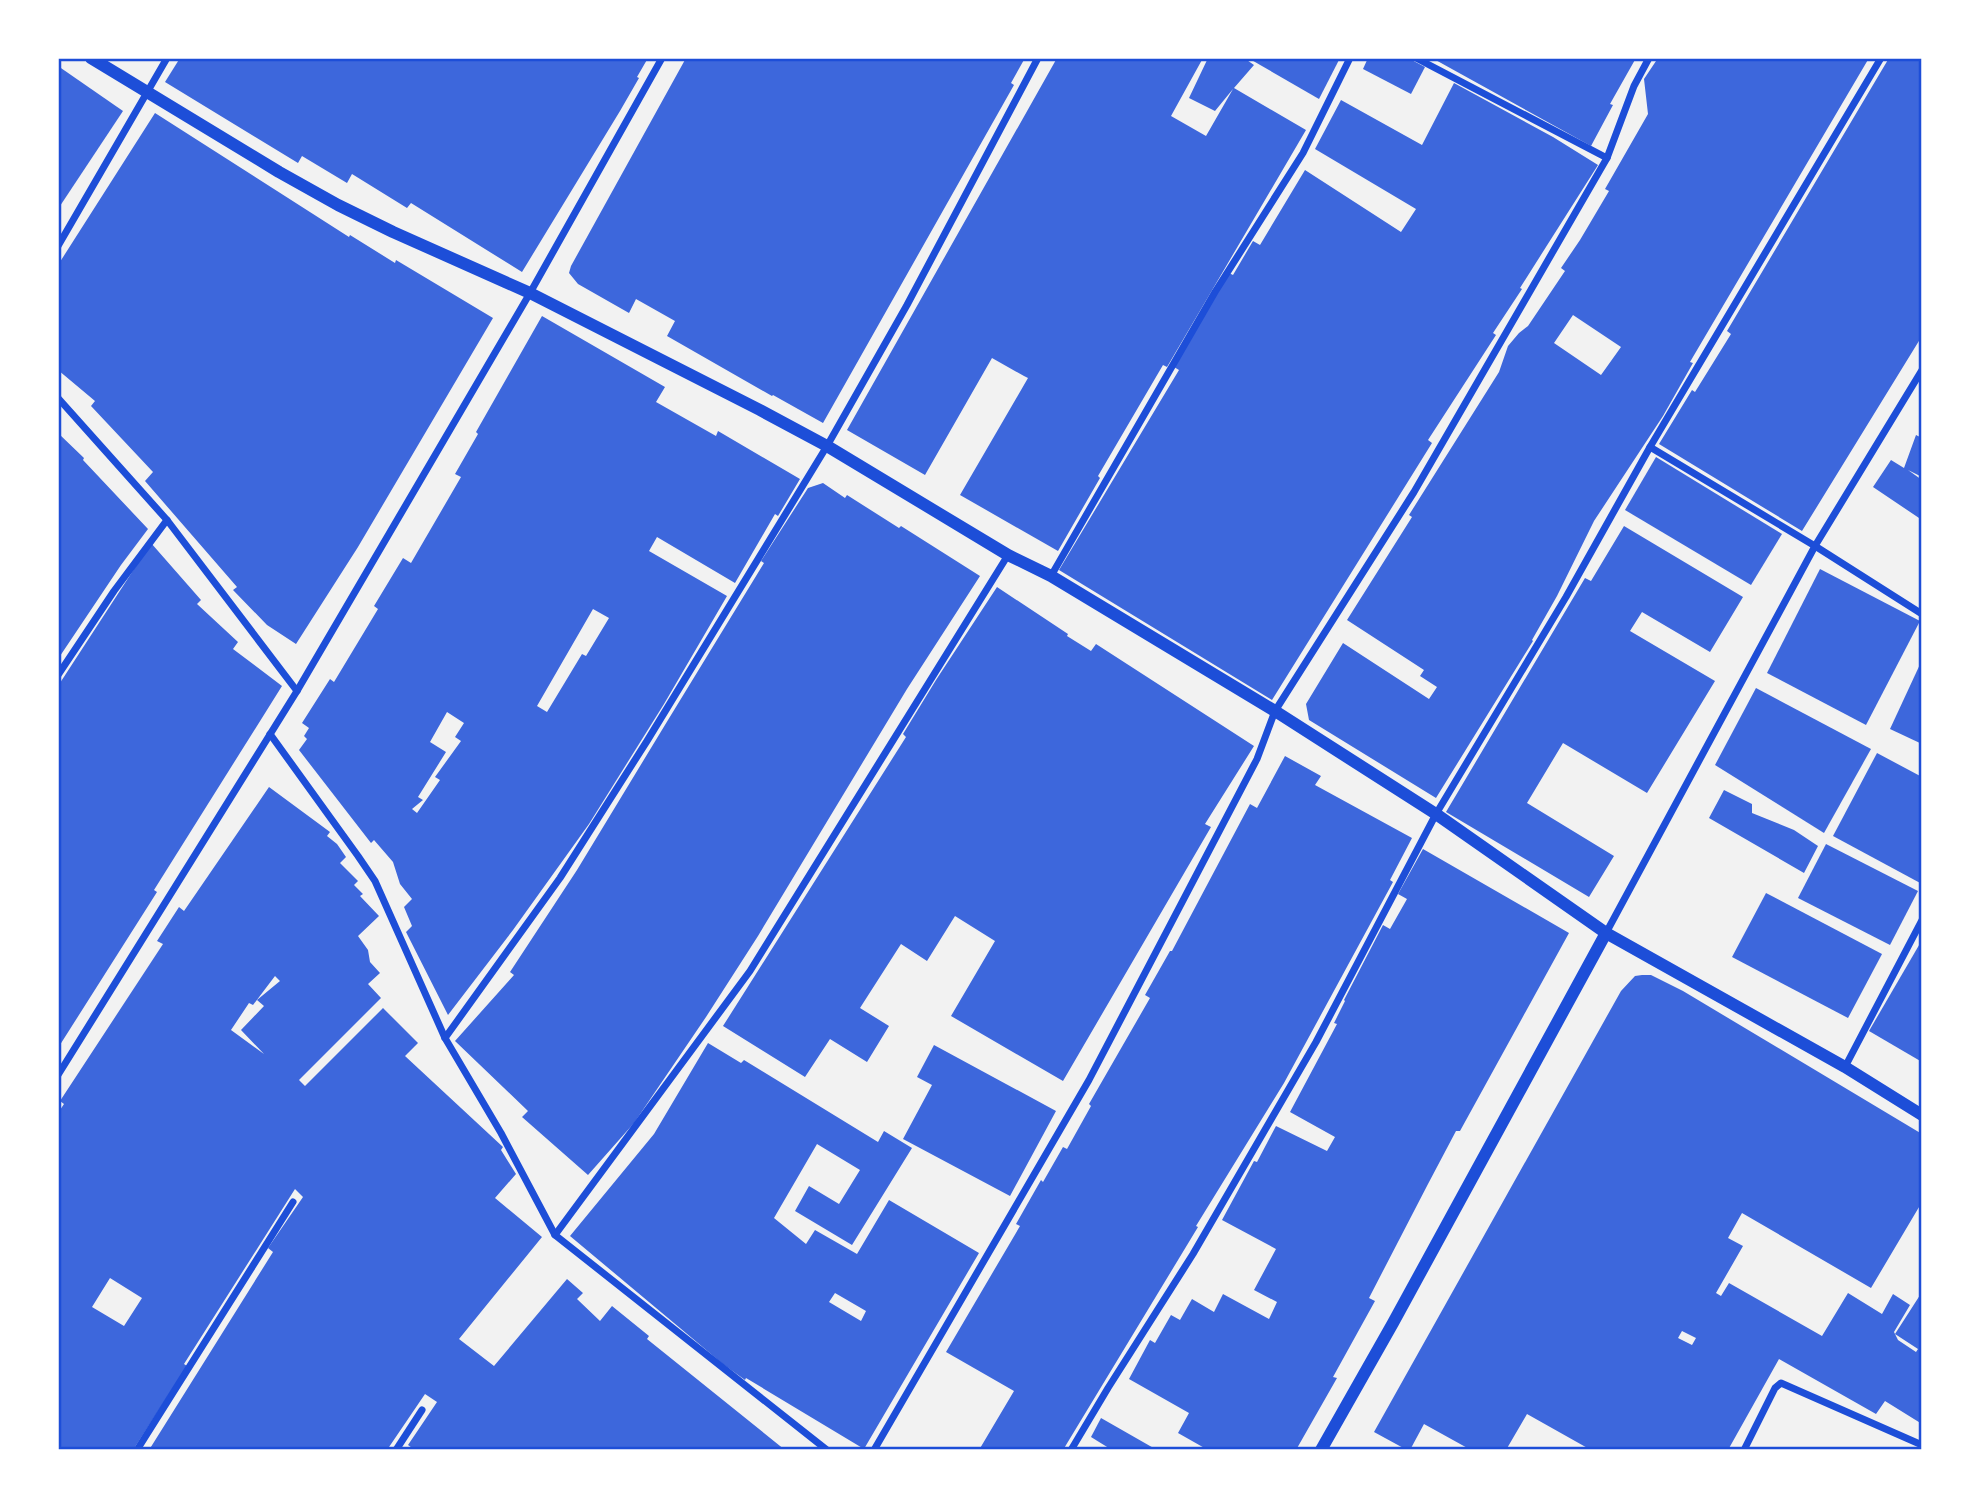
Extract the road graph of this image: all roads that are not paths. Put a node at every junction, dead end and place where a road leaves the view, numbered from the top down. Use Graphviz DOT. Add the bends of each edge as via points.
graph roads {
  1 [pos="91,58"];
  2 [pos="167,58"];
  3 [pos="662,58"];
  4 [pos="1038,58"];
  5 [pos="1350,58"];
  6 [pos="1416,58"];
  7 [pos="1649,58"];
  8 [pos="1881,58"];
  9 [pos="147,92"];
  10 [pos="1607,158"];
  11 [pos="58,246"];
  12 [pos="530,293"];
  13 [pos="1922,370"];
  14 [pos="58,398"];
  15 [pos="827,446"];
  16 [pos="1650,447"];
  17 [pos="167,520"];
  18 [pos="1815,546"];
  19 [pos="1008,555"];
  20 [pos="1051,576"];
  21 [pos="1922,614"];
  22 [pos="58,676"];
  23 [pos="297,691"];
  24 [pos="1275,711"];
  25 [pos="270,734"];
  26 [pos="1436,814"];
  27 [pos="1922,920"];
  28 [pos="1606,933"];
  29 [pos="445,1038"];
  30 [pos="1845,1067"];
  31 [pos="58,1075"];
  32 [pos="1922,1115"];
  33 [pos="293,1202"];
  34 [pos="555,1235"];
  35 [pos="422,1410"];
  36 [pos="1922,1444"];
  37 [pos="138,1450"];
  38 [pos="396,1450"];
  39 [pos="827,1450"];
  40 [pos="874,1450"];
  41 [pos="1071,1450"];
  42 [pos="1321,1450"];
  43 [pos="1744,1450"];
  1 -- 9 [label="street"];
  2 -- 9 [label="street"];
  3 -- 12 [label="street"];
  4 -- 15 [label="street"];
  5 -- 20 [label="street" via="1303,153 1215,292"];
  6 -- 10 [label="street"];
  7 -- 10 [label="street"];
  8 -- 16 [label="street"];
  9 -- 11 [label="street"];
  9 -- 12 [label="street" via="338,205"];
  10 -- 24 [label="street" via="1414,492"];
  12 -- 15 [label="street"];
  12 -- 23 [label="street"];
  13 -- 18 [label="street"];
  14 -- 17 [label="street"];
  15 -- 19 [label="street"];
  15 -- 29 [label="street" via="560,878"];
  16 -- 18 [label="street"];
  16 -- 26 [label="street"];
  17 -- 22 [label="street"];
  17 -- 23 [label="street"];
  18 -- 21 [label="street"];
  18 -- 28 [label="street"];
  19 -- 20 [label="street"];
  19 -- 34 [label="street" via="750,971"];
  20 -- 24 [label="street"];
  23 -- 25 [label="street"];
  24 -- 26 [label="street"];
  24 -- 40 [label="street" via="1257,759 1089,1080"];
  25 -- 29 [label="street" via="374,881"];
  25 -- 31 [label="street"];
  26 -- 28 [label="street"];
  26 -- 41 [label="street" via="1316,1042 1193,1254"];
  27 -- 30 [label="street"];
  28 -- 30 [label="street"];
  28 -- 42 [label="street"];
  29 -- 34 [label="street"];
  30 -- 32 [label="street"];
  33 -- 37 [label="street"];
  34 -- 39 [label="street"];
  35 -- 38 [label="street"];
  36 -- 43 [label="street" via="1781,1383"];
}
